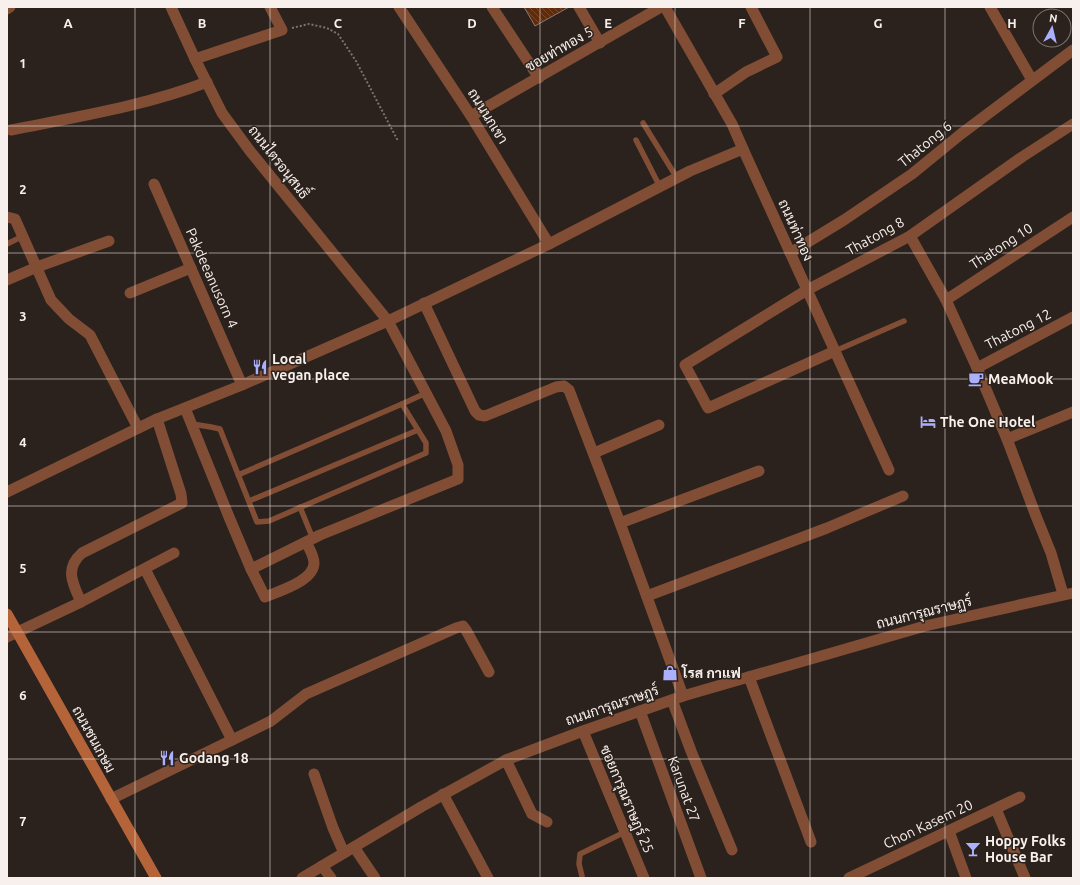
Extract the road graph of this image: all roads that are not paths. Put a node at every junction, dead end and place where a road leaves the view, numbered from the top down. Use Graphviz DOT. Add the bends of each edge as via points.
graph roads {
  1 [pos="10,7"];
  2 [pos="171,7"];
  3 [pos="270,7"];
  4 [pos="399,7"];
  5 [pos="492,7"];
  6 [pos="578,7"];
  7 [pos="661,7"];
  8 [pos="665,7"];
  9 [pos="751,7"];
  10 [pos="990,7"];
  11 [pos="7,9"];
  12 [pos="600,43"];
  13 [pos="1073,50"];
  14 [pos="195,59"];
  15 [pos="539,78"];
  16 [pos="1032,80"];
  17 [pos="207,82"];
  18 [pos="714,94"];
  19 [pos="471,116"];
  20 [pos="643,123"];
  21 [pos="1073,124"];
  22 [pos="11,130"];
  23 [pos="636,140"];
  24 [pos="743,149"];
  25 [pos="677,178"];
  26 [pos="154,184"];
  27 [pos="660,187"];
  28 [pos="7,217"];
  29 [pos="1073,217"];
  30 [pos="23,236"];
  31 [pos="910,236"];
  32 [pos="109,241"];
  33 [pos="7,244"];
  34 [pos="549,244"];
  35 [pos="790,253"];
  36 [pos="36,267"];
  37 [pos="191,268"];
  38 [pos="7,280"];
  39 [pos="807,290"];
  40 [pos="130,292"];
  41 [pos="946,300"];
  42 [pos="424,303"];
  43 [pos="1073,317"];
  44 [pos="388,320"];
  45 [pos="904,321"];
  46 [pos="835,351"];
  47 [pos="977,368"];
  48 [pos="242,385"];
  49 [pos="426,393"];
  50 [pos="402,404"];
  51 [pos="185,408"];
  52 [pos="1073,412"];
  53 [pos="157,419"];
  54 [pos="192,424"];
  55 [pos="659,424"];
  56 [pos="138,428"];
  57 [pos="418,430"];
  58 [pos="1007,438"];
  59 [pos="594,453"];
  60 [pos="889,470"];
  61 [pos="759,471"];
  62 [pos="238,475"];
  63 [pos="7,492"];
  64 [pos="903,496"];
  65 [pos="249,501"];
  66 [pos="300,507"];
  67 [pos="620,523"];
  68 [pos="309,541"];
  69 [pos="174,553"];
  70 [pos="145,569"];
  71 [pos="251,569"];
  72 [pos="1068,594"];
  73 [pos="647,596"];
  74 [pos="81,602"];
  75 [pos="7,614"];
  76 [pos="12,634"];
  77 [pos="489,672"];
  78 [pos="749,677"];
  79 [pos="684,696"];
  80 [pos="672,700"];
  81 [pos="640,711"];
  82 [pos="582,731"];
  83 [pos="232,740"];
  84 [pos="506,760"];
  85 [pos="314,774"];
  86 [pos="443,794"];
  87 [pos="1020,797"];
  88 [pos="111,799"];
  89 [pos="996,809"];
  90 [pos="547,822"];
  91 [pos="949,831"];
  92 [pos="625,832"];
  93 [pos="811,842"];
  94 [pos="354,847"];
  95 [pos="732,850"];
  96 [pos="344,853"];
  97 [pos="322,866"];
  98 [pos="582,876"];
  99 [pos="156,878"];
  100 [pos="302,878"];
  101 [pos="331,878"];
  102 [pos="374,878"];
  103 [pos="488,878"];
  104 [pos="644,878"];
  105 [pos="701,878"];
  106 [pos="849,878"];
  107 [pos="966,878"];
  108 [pos="1025,878"];
  1 -- 11 [label="street"];
  2 -- 14 [label="street, ถนนไตรอนุสนธิ์"];
  3 -- 14 [label="street" via="282,30"];
  4 -- 19 [label="street, ถนนนกเขา"];
  5 -- 15 [label="street"];
  6 -- 12 [label="street"];
  7 -- 12 [label="street, ซอยท่าทอง 5"];
  8 -- 18 [label="street, ถนนท่าทอง"];
  9 -- 18 [label="street" via="777,57 746,72"];
  10 -- 16 [label="street"];
  12 -- 15 [label="street, ซอยท่าทอง 5"];
  13 -- 16 [label="street, Thatong 6"];
  14 -- 17 [label="street, ถนนไตรอนุสนธิ์"];
  15 -- 19 [label="street, ซอยท่าทอง 5"];
  16 -- 35 [label="street, Thatong 6" via="912,174"];
  17 -- 22 [label="street" via="180,93"];
  17 -- 44 [label="street, ถนนไตรอนุสนธิ์" via="222,113 250,151"];
  18 -- 24 [label="street, ถนนท่าทอง"];
  19 -- 34 [label="street, ถนนนกเขา"];
  20 -- 25 [label="lane"];
  21 -- 31 [label="street, Thatong 8"];
  23 -- 27 [label="lane"];
  24 -- 25 [label="street"];
  24 -- 35 [label="street, ถนนท่าทอง"];
  25 -- 27 [label="street"];
  26 -- 37 [label="street, Pakdeeanusorn 4"];
  27 -- 34 [label="street"];
  28 -- 30 [label="street" via="15,219"];
  29 -- 41 [label="street, Thatong 10"];
  30 -- 33 [label="lane"];
  30 -- 36 [label="street"];
  31 -- 39 [label="street, Thatong 8"];
  31 -- 41 [label="street"];
  32 -- 36 [label="street"];
  34 -- 42 [label="street"];
  35 -- 39 [label="street, ถนนท่าทอง"];
  36 -- 38 [label="street"];
  36 -- 56 [label="street" via="51,300 69,319 90,335"];
  37 -- 40 [label="street"];
  37 -- 48 [label="street, Pakdeeanusorn 4"];
  39 -- 46 [label="street, ถนนท่าทอง"];
  39 -- 46 [label="street, Thatong 8" via="685,365 708,408"];
  41 -- 47 [label="street"];
  42 -- 44 [label="street"];
  42 -- 59 [label="street" via="479,415 485,416 564,386 569,390"];
  43 -- 47 [label="street, Thatong 12"];
  44 -- 48 [label="street"];
  44 -- 49 [label="street, ถนนไตรอนุสนธิ์"];
  45 -- 46 [label="lane"];
  46 -- 60 [label="street, ถนนท่าทอง"];
  47 -- 58 [label="street"];
  48 -- 51 [label="street"];
  49 -- 50 [label="lane"];
  49 -- 68 [label="street, ถนนไตรอนุสนธิ์" via="446,431 458,465 458,479"];
  50 -- 57 [label="lane"];
  50 -- 62 [label="lane"];
  51 -- 53 [label="street"];
  51 -- 54 [label="street"];
  52 -- 58 [label="street"];
  53 -- 56 [label="street"];
  53 -- 74 [label="street" via="182,503 82,553 72,565 71,574"];
  54 -- 62 [label="lane" via="220,430"];
  54 -- 71 [label="street"];
  55 -- 59 [label="street"];
  56 -- 63 [label="street"];
  57 -- 65 [label="lane"];
  57 -- 66 [label="lane" via="426,443 426,452"];
  58 -- 72 [label="street"];
  59 -- 67 [label="street"];
  61 -- 67 [label="street"];
  62 -- 65 [label="lane"];
  64 -- 73 [label="street" via="827,528"];
  65 -- 66 [label="lane" via="257,522 269,521"];
  66 -- 68 [label="lane"];
  67 -- 73 [label="street"];
  68 -- 71 [label="street"];
  68 -- 71 [label="street" via="314,568 307,577 298,582 264,597"];
  69 -- 70 [label="street"];
  70 -- 74 [label="street"];
  70 -- 83 [label="street"];
  72 -- 78 [label="street, ถนนการุณราษฏร์" via="925,626"];
  73 -- 79 [label="street"];
  74 -- 76 [label="street"];
  75 -- 76 [label="main road, ถนนชนเกษม"];
  76 -- 88 [label="main road, ถนนชนเกษม"];
  77 -- 83 [label="street" via="463,626 306,694 271,721"];
  78 -- 79 [label="street, ถนนการุณราษฏร์"];
  78 -- 93 [label="street"];
  79 -- 80 [label="street, ถนนการุณราษฏร์"];
  80 -- 81 [label="street, ถนนการุณราษฏร์"];
  80 -- 95 [label="street" via="690,751"];
  81 -- 82 [label="street, ถนนการุณราษฏร์"];
  81 -- 105 [label="street, Karunat 27"];
  82 -- 84 [label="street, ถนนการุณราษฏร์"];
  82 -- 92 [label="street, ซอยการุณราษฎร์ 25"];
  83 -- 88 [label="street"];
  84 -- 86 [label="street, ถนนการุณราษฏร์"];
  84 -- 90 [label="street" via="532,814"];
  85 -- 96 [label="street"];
  86 -- 94 [label="street, ถนนการุณราษฏร์"];
  86 -- 103 [label="street"];
  87 -- 89 [label="street, Chon Kasem 20"];
  88 -- 99 [label="main road, ถนนชนเกษม"];
  89 -- 91 [label="street, Chon Kasem 20"];
  89 -- 108 [label="street"];
  91 -- 106 [label="street, Chon Kasem 20"];
  91 -- 107 [label="street"];
  92 -- 98 [label="lane" via="580,854"];
  92 -- 104 [label="street, ซอยการุณราษฎร์ 25"];
  94 -- 96 [label="street, ถนนการุณราษฏร์"];
  94 -- 102 [label="street"];
  96 -- 97 [label="street, ถนนการุณราษฏร์"];
  97 -- 100 [label="street, ถนนการุณราษฏร์"];
  97 -- 101 [label="street"];
}
